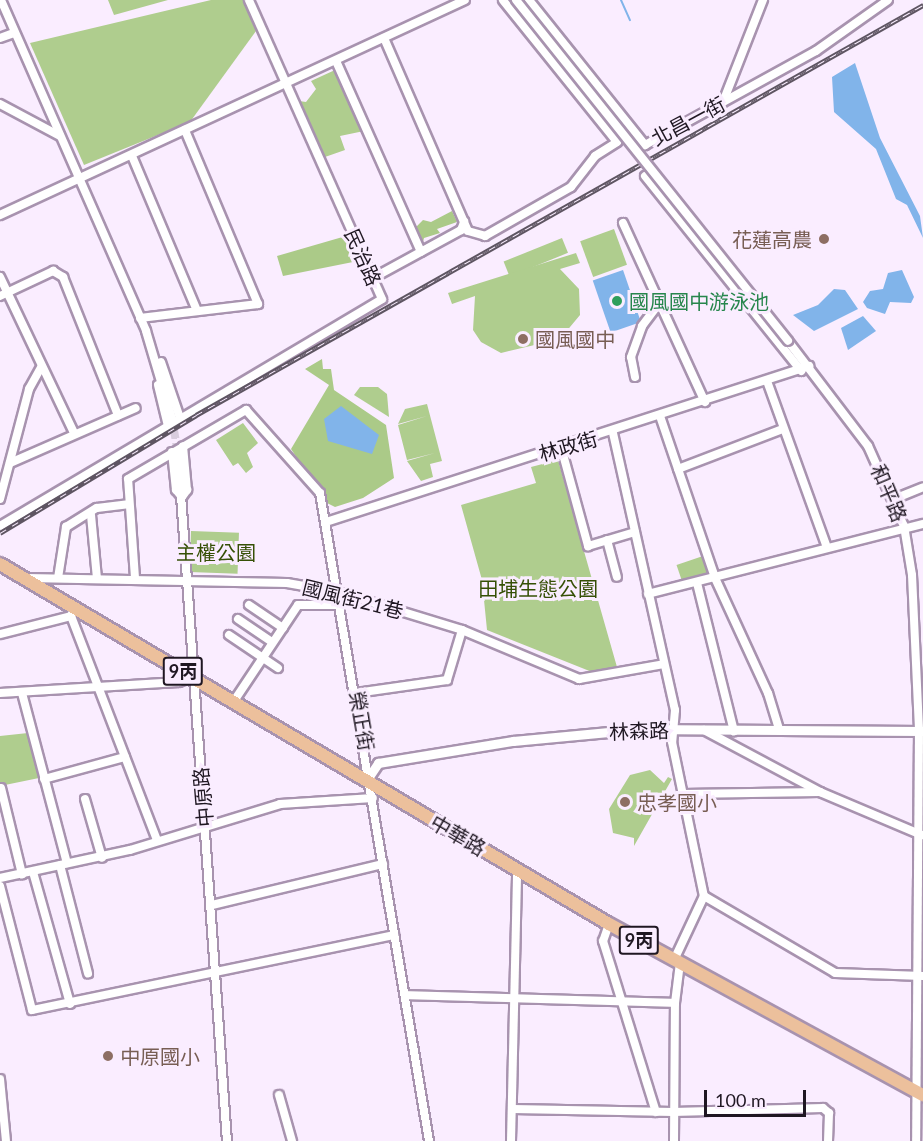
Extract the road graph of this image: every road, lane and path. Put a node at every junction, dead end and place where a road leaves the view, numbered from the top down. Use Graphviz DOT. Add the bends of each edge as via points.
graph roads {
  1 [pos="2,0"];
  2 [pos="249,0"];
  3 [pos="465,0"];
  4 [pos="502,0"];
  5 [pos="516,0"];
  6 [pos="529,0"];
  7 [pos="763,0"];
  8 [pos="888,0"];
  9 [pos="14,33"];
  10 [pos="0,38"];
  11 [pos="384,38"];
  12 [pos="336,62"];
  13 [pos="286,84"];
  14 [pos="723,103"];
  15 [pos="0,104"];
  16 [pos="185,130"];
  17 [pos="60,136"];
  18 [pos="132,156"];
  19 [pos="645,176"];
  20 [pos="80,178"];
  21 [pos="0,215"];
  22 [pos="464,222"];
  23 [pos="623,223"];
  24 [pos="421,252"];
  25 [pos="0,277"];
  26 [pos="373,278"];
  27 [pos="3,294"];
  28 [pos="661,301"];
  29 [pos="196,308"];
  30 [pos="140,318"];
  31 [pos="809,366"];
  32 [pos="41,367"];
  33 [pos="801,371"];
  34 [pos="635,377"];
  35 [pos="767,381"];
  36 [pos="705,402"];
  37 [pos="136,408"];
  38 [pos="118,415"];
  39 [pos="660,416"];
  40 [pos="173,421"];
  41 [pos="783,429"];
  42 [pos="74,433"];
  43 [pos="613,433"];
  44 [pos="561,447"];
  45 [pos="178,450"];
  46 [pos="10,463"];
  47 [pos="678,469"];
  48 [pos="3,478"];
  49 [pos="923,487"];
  50 [pos="894,498"];
  51 [pos="0,499"];
  52 [pos="128,504"];
  53 [pos="91,515"];
  54 [pos="326,522"];
  55 [pos="923,524"];
  56 [pos="0,526"];
  57 [pos="904,526"];
  58 [pos="635,532"];
  59 [pos="607,540"];
  60 [pos="826,545"];
  61 [pos="0,564"];
  62 [pos="617,577"];
  63 [pos="27,578"];
  64 [pos="58,578"];
  65 [pos="135,578"];
  66 [pos="716,578"];
  67 [pos="97,579"];
  68 [pos="188,579"];
  69 [pos="697,583"];
  70 [pos="338,592"];
  71 [pos="648,594"];
  72 [pos="249,605"];
  73 [pos="340,606"];
  74 [pos="73,612"];
  75 [pos="238,619"];
  76 [pos="283,628"];
  77 [pos="462,630"];
  78 [pos="0,632"];
  79 [pos="229,635"];
  80 [pos="272,642"];
  81 [pos="262,658"];
  82 [pos="664,664"];
  83 [pos="278,668"];
  84 [pos="192,677"];
  85 [pos="98,687"];
  86 [pos="0,693"];
  87 [pos="22,693"];
  88 [pos="356,693"];
  89 [pos="234,701"];
  90 [pos="676,729"];
  91 [pos="778,729"];
  92 [pos="704,730"];
  93 [pos="734,731"];
  94 [pos="921,731"];
  95 [pos="125,757"];
  96 [pos="44,779"];
  97 [pos="366,781"];
  98 [pos="1,788"];
  99 [pos="820,792"];
  100 [pos="683,794"];
  101 [pos="373,798"];
  102 [pos="85,799"];
  103 [pos="206,825"];
  104 [pos="921,835"];
  105 [pos="157,840"];
  106 [pos="102,858"];
  107 [pos="63,864"];
  108 [pos="383,864"];
  109 [pos="517,870"];
  110 [pos="33,873"];
  111 [pos="22,874"];
  112 [pos="0,878"];
  113 [pos="0,886"];
  114 [pos="704,896"];
  115 [pos="212,905"];
  116 [pos="609,924"];
  117 [pos="394,935"];
  118 [pos="677,962"];
  119 [pos="88,973"];
  120 [pos="216,974"];
  121 [pos="920,976"];
  122 [pos="406,995"];
  123 [pos="516,998"];
  124 [pos="620,999"];
  125 [pos="675,1003"];
  126 [pos="70,1004"];
  127 [pos="0,1079"];
  128 [pos="920,1094"];
  129 [pos="279,1095"];
  130 [pos="513,1109"];
  131 [pos="656,1112"];
  132 [pos="673,1112"];
  133 [pos="6,1141"];
  134 [pos="227,1141"];
  135 [pos="292,1141"];
  136 [pos="429,1141"];
  137 [pos="511,1141"];
  138 [pos="674,1141"];
  139 [pos="828,1141"];
  140 [pos="916,1141"];
  1 -- 9 [label="street"];
  2 -- 13 [label="street, 民治路"];
  3 -- 11 [label="street"];
  4 -- 22 [label="street" via="617,142 595,156 571,187 485,236 474,236"];
  5 -- 31 [label="street, 和平路, bridge"];
  6 -- 14 [label="street, 北昌一街" via="645,145"];
  7 -- 14 [label="street"];
  8 -- 14 [label="street, 北昌一街" via="816,51"];
  9 -- 10 [label="street"];
  9 -- 17 [label="street"];
  11 -- 12 [label="street"];
  11 -- 22 [label="street"];
  12 -- 13 [label="street"];
  12 -- 24 [label="street"];
  13 -- 16 [label="street"];
  13 -- 26 [label="street, 民治路"];
  15 -- 17 [label="street"];
  16 -- 18 [label="street"];
  16 -- 29 [label="street" via="258,304"];
  17 -- 20 [label="street"];
  18 -- 20 [label="street"];
  18 -- 29 [label="street"];
  19 -- 33 [label="street"];
  20 -- 21 [label="street"];
  20 -- 30 [label="street"];
  22 -- 24 [label="street" via="460,230"];
  23 -- 28 [label="street"];
  24 -- 26 [label="street"];
  25 -- 27 [label="street"];
  26 -- 40 [label="street, 民治路" via="382,299"];
  27 -- 32 [label="street"];
  27 -- 38 [label="street" via="53,271 60,275"];
  28 -- 34 [label="street" via="638,337 631,357"];
  28 -- 36 [label="street"];
  29 -- 30 [label="street"];
  30 -- 40 [label="street"];
  31 -- 33 [label="street, 林政街"];
  31 -- 50 [label="street, 和平路" via="868,446"];
  32 -- 42 [label="street"];
  32 -- 46 [label="street" via="29,389"];
  33 -- 35 [label="street, 林政街"];
  35 -- 36 [label="street, 林政街"];
  35 -- 41 [label="street"];
  36 -- 39 [label="street, 林政街"];
  37 -- 38 [label="street"];
  38 -- 42 [label="street"];
  39 -- 43 [label="street, 林政街"];
  39 -- 47 [label="street"];
  40 -- 56 [label="street"];
  41 -- 47 [label="street"];
  41 -- 60 [label="street"];
  42 -- 46 [label="street"];
  43 -- 44 [label="street, 林政街"];
  43 -- 58 [label="street"];
  44 -- 54 [label="street, 林政街"];
  44 -- 59 [label="street" via="588,546"];
  45 -- 52 [label="street" via="131,475"];
  45 -- 54 [label="street, 榮正街" via="246,410 320,493"];
  45 -- 68 [label="street, 中原路"];
  46 -- 48 [label="street"];
  47 -- 66 [label="street"];
  48 -- 51 [label="street"];
  49 -- 50 [label="street"];
  50 -- 57 [label="street, 和平路"];
  52 -- 53 [label="street" via="97,508"];
  52 -- 65 [label="street"];
  53 -- 64 [label="street" via="61,534"];
  53 -- 67 [label="street"];
  54 -- 70 [label="street, 榮正街"];
  55 -- 57 [label="street"];
  57 -- 60 [label="street"];
  57 -- 94 [label="street, 和平路" via="916,616"];
  58 -- 59 [label="street"];
  58 -- 71 [label="street"];
  59 -- 62 [label="street"];
  60 -- 66 [label="street"];
  61 -- 63 [label="main road, 中華路 / 9丙"];
  63 -- 64 [label="street, 國風街21巷"];
  63 -- 74 [label="main road, 中華路 / 9丙"];
  64 -- 67 [label="street, 國風街21巷"];
  65 -- 67 [label="street, 國風街21巷"];
  65 -- 68 [label="street, 國風街21巷"];
  66 -- 69 [label="street"];
  66 -- 91 [label="street" via="768,693"];
  68 -- 70 [label="street, 國風街21巷" via="244,579"];
  68 -- 84 [label="street, 中原路"];
  69 -- 71 [label="street"];
  69 -- 93 [label="street"];
  70 -- 73 [label="street, 榮正街"];
  70 -- 77 [label="street, 國風街21巷"];
  71 -- 82 [label="street"];
  72 -- 76 [label="street"];
  73 -- 76 [label="street" via="298,605"];
  73 -- 88 [label="street, 榮正街"];
  74 -- 78 [label="street"];
  74 -- 84 [label="main road, 中華路 / 9丙"];
  74 -- 85 [label="street"];
  75 -- 80 [label="street"];
  76 -- 80 [label="street"];
  77 -- 82 [label="street, 國風街21巷" via="579,679 600,679"];
  77 -- 88 [label="street" via="447,680"];
  79 -- 81 [label="street"];
  80 -- 81 [label="street"];
  81 -- 83 [label="street"];
  81 -- 89 [label="street"];
  82 -- 90 [label="street"];
  84 -- 85 [label="street" via="179,682"];
  84 -- 89 [label="main road, 中華路 / 9丙"];
  84 -- 103 [label="street, 中原路"];
  85 -- 87 [label="street"];
  85 -- 95 [label="street"];
  86 -- 87 [label="street"];
  87 -- 96 [label="street"];
  88 -- 97 [label="street, 榮正街" via="369,763"];
  89 -- 97 [label="main road, 中華路 / 9丙"];
  90 -- 92 [label="street, 林森路"];
  90 -- 97 [label="street, 林森路" via="496,744 378,764"];
  90 -- 100 [label="street" via="672,742"];
  91 -- 93 [label="street, 林森路"];
  91 -- 94 [label="street, 林森路"];
  92 -- 93 [label="street, 林森路"];
  92 -- 99 [label="street"];
  94 -- 104 [label="street, 和平路"];
  95 -- 96 [label="street"];
  95 -- 105 [label="street"];
  96 -- 107 [label="street"];
  97 -- 101 [label="street, 榮正街"];
  97 -- 109 [label="main road, 中華路 / 9丙"];
  98 -- 111 [label="street"];
  99 -- 100 [label="street"];
  99 -- 104 [label="street"];
  100 -- 114 [label="street"];
  101 -- 103 [label="street" via="280,804"];
  101 -- 108 [label="street, 榮正街"];
  102 -- 106 [label="street"];
  103 -- 105 [label="street"];
  103 -- 115 [label="street, 中原路"];
  104 -- 121 [label="street, 和平路"];
  105 -- 106 [label="street"];
  106 -- 107 [label="street"];
  107 -- 110 [label="street"];
  107 -- 119 [label="street"];
  108 -- 115 [label="street"];
  108 -- 117 [label="street, 榮正街"];
  109 -- 116 [label="main road, 中華路 / 9丙"];
  109 -- 123 [label="street"];
  110 -- 111 [label="street"];
  110 -- 126 [label="street"];
  111 -- 112 [label="street"];
  113 -- 126 [label="street" via="33,1010"];
  114 -- 118 [label="street"];
  114 -- 121 [label="street" via="835,973"];
  115 -- 120 [label="street, 中原路"];
  116 -- 118 [label="main road, 中華路 / 9丙"];
  116 -- 124 [label="street" via="603,941"];
  117 -- 120 [label="street"];
  117 -- 122 [label="street, 榮正街"];
  118 -- 125 [label="street"];
  118 -- 128 [label="main road, 中華路 / 9丙"];
  120 -- 126 [label="street"];
  120 -- 134 [label="street, 中原路"];
  121 -- 128 [label="street, 和平路"];
  122 -- 123 [label="street"];
  122 -- 136 [label="street, 榮正街"];
  123 -- 124 [label="street"];
  123 -- 130 [label="street"];
  124 -- 125 [label="street"];
  124 -- 131 [label="street"];
  125 -- 132 [label="street"];
  127 -- 133 [label="street"];
  128 -- 140 [label="street, 和平路"];
  129 -- 135 [label="street"];
  130 -- 131 [label="street"];
  130 -- 137 [label="street"];
  131 -- 132 [label="street"];
  132 -- 138 [label="street"];
  132 -- 139 [label="street" via="823,1108 829,1113"];
}
